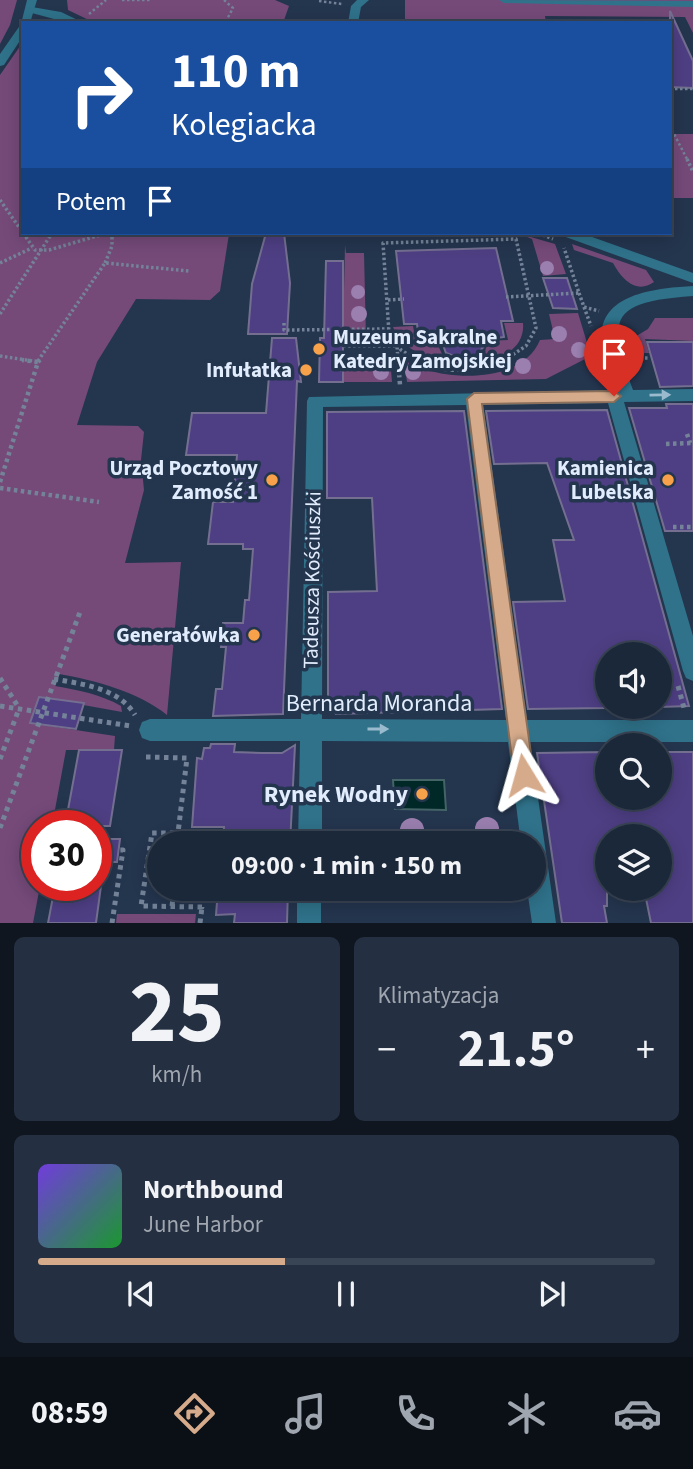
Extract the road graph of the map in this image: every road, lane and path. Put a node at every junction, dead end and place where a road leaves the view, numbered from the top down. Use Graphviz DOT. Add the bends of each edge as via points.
graph roads {
  1 [pos="106,0"];
  2 [pos="122,0"];
  3 [pos="152,0"];
  4 [pos="224,0"];
  5 [pos="363,0"];
  6 [pos="504,0"];
  7 [pos="319,1"];
  8 [pos="693,4"];
  9 [pos="32,5"];
  10 [pos="346,5"];
  11 [pos="81,21"];
  12 [pos="226,21"];
  13 [pos="353,21"];
  14 [pos="21,30"];
  15 [pos="0,63"];
  16 [pos="672,89"];
  17 [pos="693,89"];
  18 [pos="672,130"];
  19 [pos="693,172"];
  20 [pos="0,200"];
  21 [pos="21,232"];
  22 [pos="23,235"];
  23 [pos="50,235"];
  24 [pos="99,235"];
  25 [pos="112,235"];
  26 [pos="441,235"];
  27 [pos="565,237"];
  28 [pos="442,241"];
  29 [pos="32,248"];
  30 [pos="38,251"];
  31 [pos="0,263"];
  32 [pos="105,263"];
  33 [pos="189,271"];
  34 [pos="693,278"];
  35 [pos="693,291"];
  36 [pos="529,296"];
  37 [pos="506,297"];
  38 [pos="404,299"];
  39 [pos="388,300"];
  40 [pos="0,314"];
  41 [pos="284,323"];
  42 [pos="389,330"];
  43 [pos="343,346"];
  44 [pos="397,346"];
  45 [pos="0,356"];
  46 [pos="650,358"];
  47 [pos="627,359"];
  48 [pos="38,362"];
  49 [pos="399,382"];
  50 [pos="693,395"];
  51 [pos="620,396"];
  52 [pos="474,399"];
  53 [pos="687,434"];
  54 [pos="692,443"];
  55 [pos="666,444"];
  56 [pos="0,482"];
  57 [pos="0,488"];
  58 [pos="99,502"];
  59 [pos="663,527"];
  60 [pos="693,527"];
  61 [pos="80,612"];
  62 [pos="693,671"];
  63 [pos="0,678"];
  64 [pos="54,679"];
  65 [pos="0,706"];
  66 [pos="19,709"];
  67 [pos="42,712"];
  68 [pos="118,723"];
  69 [pos="141,728"];
  70 [pos="310,729"];
  71 [pos="518,730"];
  72 [pos="693,731"];
  73 [pos="146,757"];
  74 [pos="0,759"];
  75 [pos="0,828"];
  76 [pos="180,831"];
  77 [pos="310,831"];
  78 [pos="531,831"];
  79 [pos="119,850"];
  80 [pos="147,862"];
  81 [pos="146,868"];
  82 [pos="173,901"];
  83 [pos="202,901"];
  84 [pos="309,901"];
  85 [pos="541,901"];
  86 [pos="172,906"];
  87 [pos="201,907"];
  88 [pos="112,923"];
  89 [pos="200,923"];
  90 [pos="309,923"];
  91 [pos="544,923"];
  1 -- 11 [label="path"];
  2 -- 3 [label="path"];
  4 -- 12 [label="path" via="233,8"];
  5 -- 13 [label="street" via="356,6"];
  6 -- 8 [label="street"];
  7 -- 10 [label="path"];
  9 -- 11 [label="street"];
  14 -- 15 [label="street"];
  16 -- 17 [label="path"];
  18 -- 19 [label="path"];
  20 -- 21 [label="path"];
  22 -- 29 [label="path"];
  23 -- 30 [label="path"];
  24 -- 30 [label="path"];
  25 -- 32 [label="path"];
  26 -- 28 [label="path"];
  27 -- 34 [label="street"];
  27 -- 36 [label="path" via="579,293"];
  28 -- 36 [label="path" via="516,239"];
  28 -- 39 [label="path" via="383,243"];
  29 -- 30 [label="path"];
  29 -- 31 [label="path"];
  30 -- 40 [label="path"];
  32 -- 33 [label="path"];
  32 -- 48 [label="path"];
  35 -- 51 [label="street" via="641,297 614,319 609,339"];
  36 -- 37 [label="path"];
  36 -- 44 [label="path" via="536,328 531,340 520,353 498,363 472,369 442,368"];
  38 -- 39 [label="path"];
  39 -- 42 [label="path"];
  41 -- 42 [label="path" via="284,330"];
  42 -- 44 [label="path"];
  43 -- 44 [label="path"];
  44 -- 49 [label="path"];
  45 -- 48 [label="path"];
  46 -- 47 [label="path"];
  48 -- 56 [label="path"];
  51 -- 50 [label="street, one-way"];
  51 -- 52 [label="street"];
  51 -- 62 [label="street"];
  52 -- 70 [label="street, Tadeusza Kościuszki" via="315,401"];
  52 -- 71 [label="street"];
  53 -- 54 [label="path"];
  54 -- 55 [label="path"];
  57 -- 58 [label="path"];
  59 -- 60 [label="path"];
  61 -- 64 [label="path"];
  63 -- 66 [label="path"];
  64 -- 67 [label="path"];
  64 -- 69 [label="path" via="86,685 126,702"];
  65 -- 66 [label="path"];
  66 -- 67 [label="path"];
  66 -- 74 [label="path"];
  67 -- 68 [label="path"];
  67 -- 75 [label="path"];
  69 -- 70 [label="street, Bernarda Moranda"];
  70 -- 71 [label="street, Bernarda Moranda, one-way"];
  70 -- 77 [label="street, Tadeusza Kościuszki"];
  71 -- 72 [label="street, Bernarda Moranda"];
  71 -- 78 [label="street"];
  73 -- 76 [label="path" via="187,758"];
  79 -- 88 [label="path" via="123,850"];
  80 -- 81 [label="path"];
  81 -- 86 [label="path" via="141,906"];
  82 -- 86 [label="path"];
  83 -- 87 [label="path"];
  84 -- 90 [label="street"];
  85 -- 91 [label="street"];
  86 -- 87 [label="path"];
  87 -- 89 [label="path"];
}
